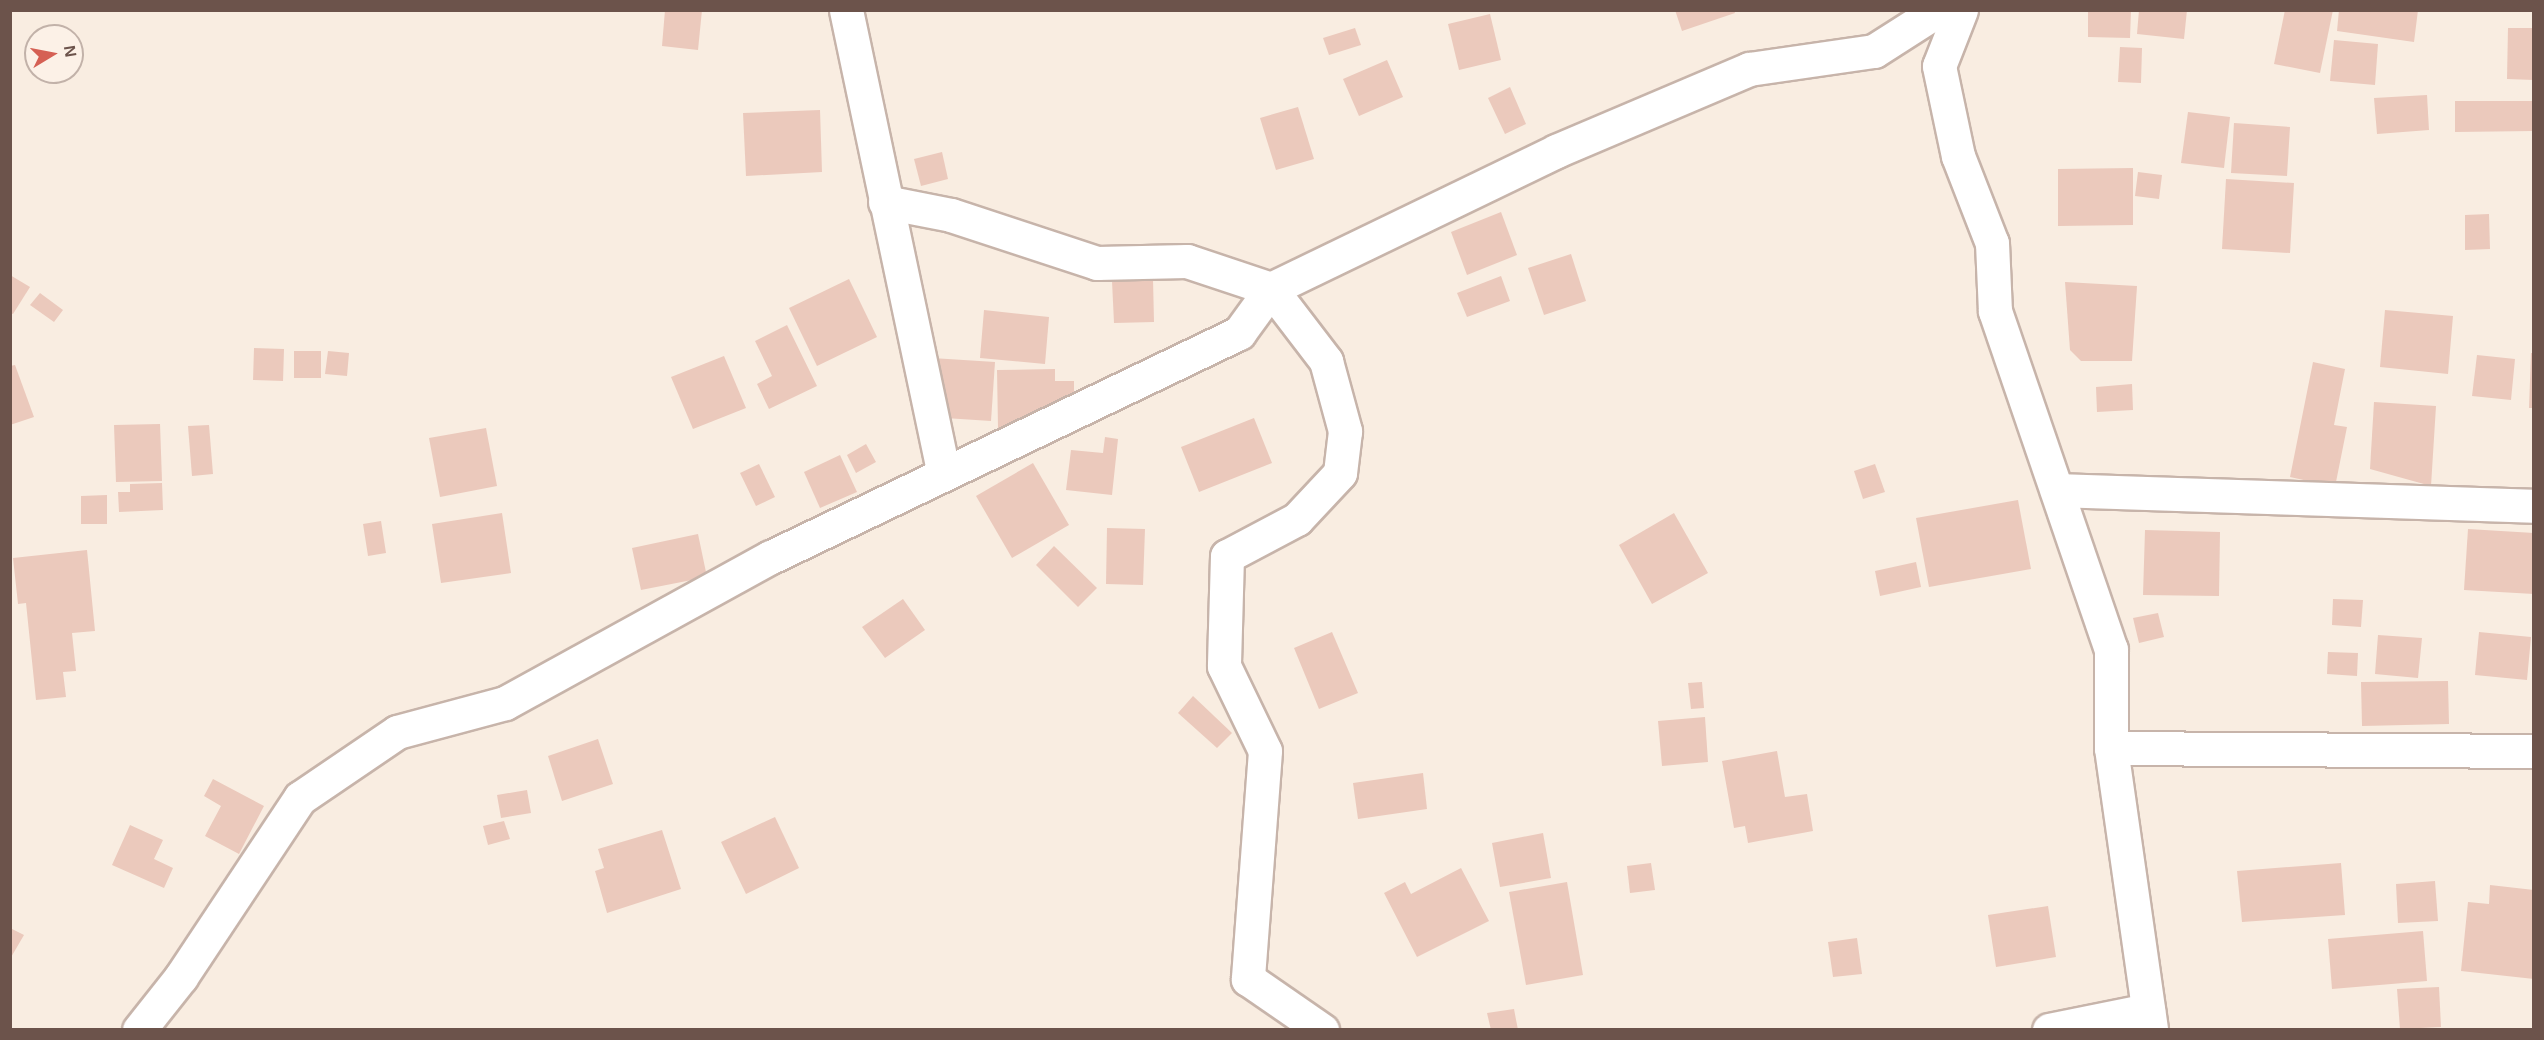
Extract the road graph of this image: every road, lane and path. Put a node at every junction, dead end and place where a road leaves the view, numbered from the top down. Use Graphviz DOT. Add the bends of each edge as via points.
graph roads {
  1 [pos="846,10"];
  2 [pos="1938,10"];
  3 [pos="1961,10"];
  4 [pos="885,202"];
  5 [pos="1271,289"];
  6 [pos="944,474"];
  7 [pos="2057,490"];
  8 [pos="2534,507"];
  9 [pos="2111,748"];
  10 [pos="2534,751"];
  11 [pos="2150,1020"];
  12 [pos="140,1029"];
  13 [pos="1322,1029"];
  14 [pos="2049,1029"];
  1 -- 4 [label="street"];
  2 -- 5 [label="street" via="1874,51 1738,74 1556,151"];
  3 -- 7 [label="street" via="1939,66 1958,156 1992,243 1995,311"];
  4 -- 5 [label="street" via="951,215 1097,262 1187,261"];
  4 -- 6 [label="street"];
  5 -- 6 [label="street" via="1239,333"];
  5 -- 13 [label="street" via="1326,361 1345,431 1340,473 1297,519 1227,556 1224,666 1265,751 1248,979"];
  6 -- 12 [label="street" via="771,557 505,703 397,732 300,798 181,977"];
  7 -- 8 [label="street"];
  7 -- 9 [label="street" via="2110,649"];
  9 -- 10 [label="street"];
  9 -- 11 [label="street"];
  11 -- 14 [label="street"];
}
